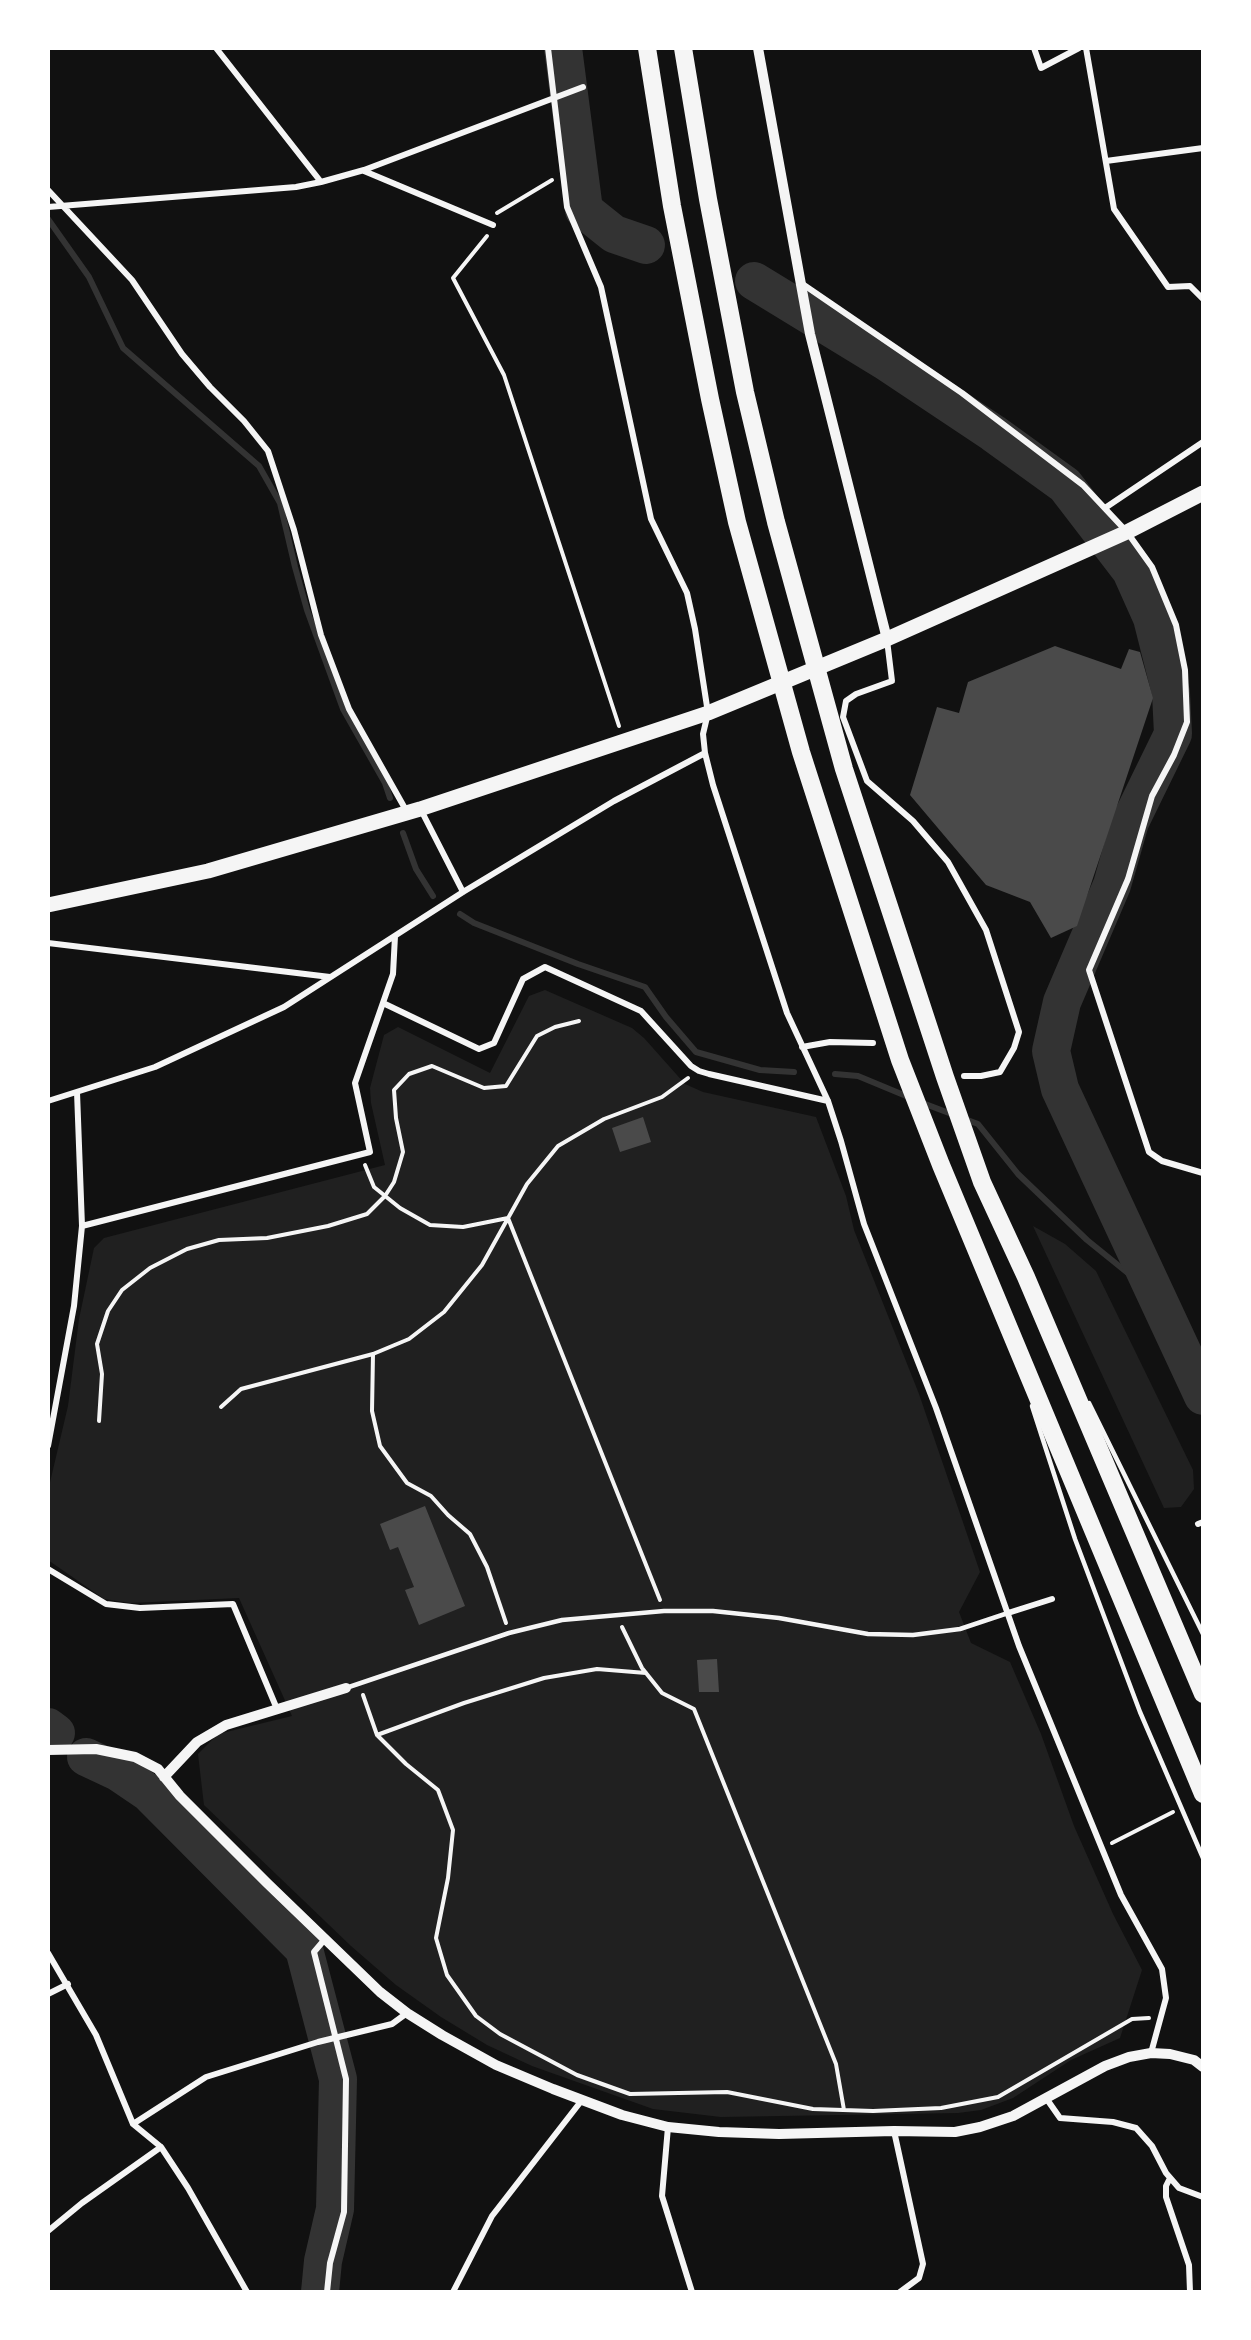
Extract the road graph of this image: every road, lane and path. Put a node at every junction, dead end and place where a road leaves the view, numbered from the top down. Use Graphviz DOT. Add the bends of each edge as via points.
graph roads {
  1 [pos="216,48"];
  2 [pos="548,48"];
  3 [pos="647,48"];
  4 [pos="683,48"];
  5 [pos="758,48"];
  6 [pos="1034,48"];
  7 [pos="1080,48"];
  8 [pos="1086,48"];
  9 [pos="583,87"];
  10 [pos="554,99"];
  11 [pos="1203,148"];
  12 [pos="1106,161"];
  13 [pos="364,170"];
  14 [pos="562,174"];
  15 [pos="321,182"];
  16 [pos="48,190"];
  17 [pos="63,206"];
  18 [pos="48,207"];
  19 [pos="492,225"];
  20 [pos="801,284"];
  21 [pos="1203,299"];
  22 [pos="1203,442"];
  23 [pos="1203,493"];
  24 [pos="1105,508"];
  25 [pos="1127,532"];
  26 [pos="887,639"];
  27 [pos="708,713"];
  28 [pos="624,741"];
  29 [pos="705,753"];
  30 [pos="414,811"];
  31 [pos="463,892"];
  32 [pos="48,905"];
  33 [pos="396,936"];
  34 [pos="48,943"];
  35 [pos="331,977"];
  36 [pos="383,1003"];
  37 [pos="579,1021"];
  38 [pos="873,1043"];
  39 [pos="802,1047"];
  40 [pos="699,1071"];
  41 [pos="964,1076"];
  42 [pos="77,1092"];
  43 [pos="48,1101"];
  44 [pos="828,1101"];
  45 [pos="360,1154"];
  46 [pos="1203,1173"];
  47 [pos="385,1196"];
  48 [pos="508,1218"];
  49 [pos="82,1226"];
  50 [pos="1026,1277"];
  51 [pos="995,1291"];
  52 [pos="373,1354"];
  53 [pos="1073,1371"];
  54 [pos="1024,1381"];
  55 [pos="1083,1392"];
  56 [pos="1031,1403"];
  57 [pos="221,1407"];
  58 [pos="99,1421"];
  59 [pos="48,1446"];
  60 [pos="48,1569"];
  61 [pos="1052,1599"];
  62 [pos="664,1611"];
  63 [pos="1008,1613"];
  64 [pos="617,1615"];
  65 [pos="509,1632"];
  66 [pos="1203,1634"];
  67 [pos="646,1673"];
  68 [pos="358,1683"];
  69 [pos="346,1688"];
  70 [pos="1203,1694"];
  71 [pos="277,1709"];
  72 [pos="377,1735"];
  73 [pos="48,1749"];
  74 [pos="164,1777"];
  75 [pos="1203,1794"];
  76 [pos="1181,1808"];
  77 [pos="1102,1848"];
  78 [pos="1203,1858"];
  79 [pos="325,1940"];
  80 [pos="48,1953"];
  81 [pos="68,1984"];
  82 [pos="48,1994"];
  83 [pos="407,2013"];
  84 [pos="1162,2017"];
  85 [pos="336,2038"];
  86 [pos="1151,2053"];
  87 [pos="1203,2067"];
  88 [pos="1046,2098"];
  89 [pos="582,2100"];
  90 [pos="844,2110"];
  91 [pos="134,2124"];
  92 [pos="668,2127"];
  93 [pos="894,2131"];
  94 [pos="161,2147"];
  95 [pos="1170,2178"];
  96 [pos="1203,2197"];
  97 [pos="48,2231"];
  98 [pos="247,2292"];
  99 [pos="327,2292"];
  100 [pos="453,2292"];
  101 [pos="692,2292"];
  102 [pos="900,2292"];
  103 [pos="1190,2292"];
  1 -- 15 [label="street"];
  2 -- 10 [label="street"];
  3 -- 51 [label="highway" via="672,206 737,522 809,777 900,1060"];
  4 -- 50 [label="highway" via="745,392 776,522 853,795 945,1077 989,1199"];
  5 -- 20 [label="street"];
  6 -- 7 [label="street" via="1041,68"];
  8 -- 12 [label="street"];
  9 -- 10 [label="street"];
  10 -- 13 [label="street"];
  10 -- 14 [label="street"];
  11 -- 12 [label="street"];
  12 -- 21 [label="street" via="1114,209 1168,287 1190,286"];
  13 -- 15 [label="street"];
  13 -- 19 [label="street"];
  14 -- 19 [label="path" via="497,212"];
  14 -- 27 [label="street" via="567,207 601,287 651,519 687,593"];
  15 -- 17 [label="street"];
  16 -- 17 [label="street"];
  17 -- 18 [label="street"];
  17 -- 30 [label="street" via="132,280 182,354 268,451 294,530 321,635 349,709"];
  19 -- 28 [label="path" via="453,278 504,375"];
  20 -- 24 [label="street" via="962,393 1083,485"];
  20 -- 26 [label="street" via="810,334"];
  22 -- 24 [label="street"];
  23 -- 25 [label="main road"];
  24 -- 25 [label="street"];
  25 -- 26 [label="main road"];
  25 -- 46 [label="street" via="1152,567 1176,625 1185,670 1187,722 1152,796 1128,879 1089,970 1149,1152 1162,1161"];
  26 -- 27 [label="main road"];
  26 -- 41 [label="street" via="892,681 846,701 843,717 867,781 914,821 948,862 986,930 1019,1032 1000,1072"];
  27 -- 28 [label="main road"];
  27 -- 29 [label="street" via="703,734"];
  28 -- 30 [label="main road"];
  29 -- 31 [label="street" via="614,801"];
  29 -- 39 [label="street" via="786,1013"];
  30 -- 31 [label="street"];
  30 -- 32 [label="main road" via="208,872"];
  31 -- 33 [label="street"];
  33 -- 35 [label="street"];
  33 -- 36 [label="street" via="393,974"];
  34 -- 35 [label="street"];
  35 -- 42 [label="street" via="284,1008 155,1067"];
  36 -- 40 [label="street" via="479,1049 494,1043 523,979 545,967 641,1011"];
  36 -- 45 [label="street" via="356,1083 370,1152"];
  37 -- 47 [label="path" via="537,1036 506,1086 484,1088 432,1066 409,1074 394,1090 404,1152"];
  38 -- 39 [label="street" via="830,1042"];
  39 -- 44 [label="street"];
  40 -- 44 [label="street"];
  40 -- 48 [label="path" via="662,1097 604,1119 558,1146 527,1184"];
  42 -- 43 [label="street"];
  42 -- 49 [label="street"];
  44 -- 63 [label="street" via="864,1224 936,1408"];
  45 -- 47 [label="path" via="374,1187"];
  45 -- 49 [label="street"];
  47 -- 48 [label="path" via="430,1225 463,1227"];
  47 -- 58 [label="path" via="367,1214 328,1226 267,1238 219,1240 187,1249 150,1268 122,1290 108,1311 97,1344 102,1374"];
  48 -- 52 [label="path" via="482,1265 444,1312 409,1339"];
  48 -- 62 [label="path"];
  49 -- 59 [label="street" via="74,1306"];
  50 -- 53 [label="lane"];
  50 -- 70 [label="highway"];
  51 -- 54 [label="lane"];
  51 -- 75 [label="highway"];
  52 -- 57 [label="path" via="241,1389"];
  52 -- 65 [label="path" via="372,1411 380,1446 407,1483 431,1496 470,1534 487,1567"];
  55 -- 66 [label="lane"];
  56 -- 76 [label="lane" via="1075,1539"];
  60 -- 71 [label="street" via="106,1604 140,1608 233,1604"];
  61 -- 63 [label="street"];
  62 -- 63 [label="lane" via="712,1611 868,1634 913,1635 960,1629"];
  62 -- 64 [label="lane"];
  63 -- 77 [label="street"];
  64 -- 65 [label="lane" via="561,1620"];
  64 -- 67 [label="path"];
  65 -- 68 [label="lane"];
  67 -- 72 [label="path" via="597,1669 544,1678"];
  67 -- 90 [label="path" via="662,1693 694,1709 836,2064"];
  68 -- 69 [label="lane"];
  68 -- 72 [label="path"];
  69 -- 71 [label="street"];
  71 -- 74 [label="street" via="226,1725 196,1742"];
  72 -- 90 [label="path" via="438,1790 453,1830 436,1938 447,1975 476,2016 577,2075 630,2094 727,2092 813,2109"];
  73 -- 74 [label="street" via="96,1749 135,1757"];
  74 -- 79 [label="street"];
  76 -- 77 [label="path"];
  76 -- 78 [label="lane"];
  77 -- 84 [label="street" via="1121,1894 1162,1969 1166,1998"];
  79 -- 83 [label="street"];
  79 -- 85 [label="street" via="314,1952"];
  80 -- 81 [label="street"];
  81 -- 82 [label="street"];
  81 -- 91 [label="street" via="96,2035"];
  83 -- 85 [label="street" via="392,2024"];
  83 -- 89 [label="street" via="496,2065"];
  84 -- 86 [label="street"];
  84 -- 90 [label="path" via="1132,2019 998,2097 941,2108"];
  85 -- 91 [label="street" via="206,2077"];
  85 -- 99 [label="street" via="346,2079 344,2212 330,2263"];
  86 -- 87 [label="street" via="1194,2060"];
  86 -- 88 [label="street" via="1105,2066"];
  88 -- 93 [label="street" via="1013,2116 980,2127 955,2132"];
  88 -- 95 [label="street" via="1060,2118 1136,2128 1152,2146"];
  89 -- 92 [label="street"];
  89 -- 100 [label="street" via="492,2216"];
  91 -- 94 [label="street"];
  92 -- 93 [label="street" via="779,2134"];
  92 -- 101 [label="street" via="662,2196"];
  93 -- 102 [label="street" via="923,2264 920,2278"];
  94 -- 97 [label="street"];
  94 -- 98 [label="street"];
  95 -- 96 [label="street" via="1179,2188"];
  95 -- 103 [label="street" via="1166,2197 1189,2265"];
}
